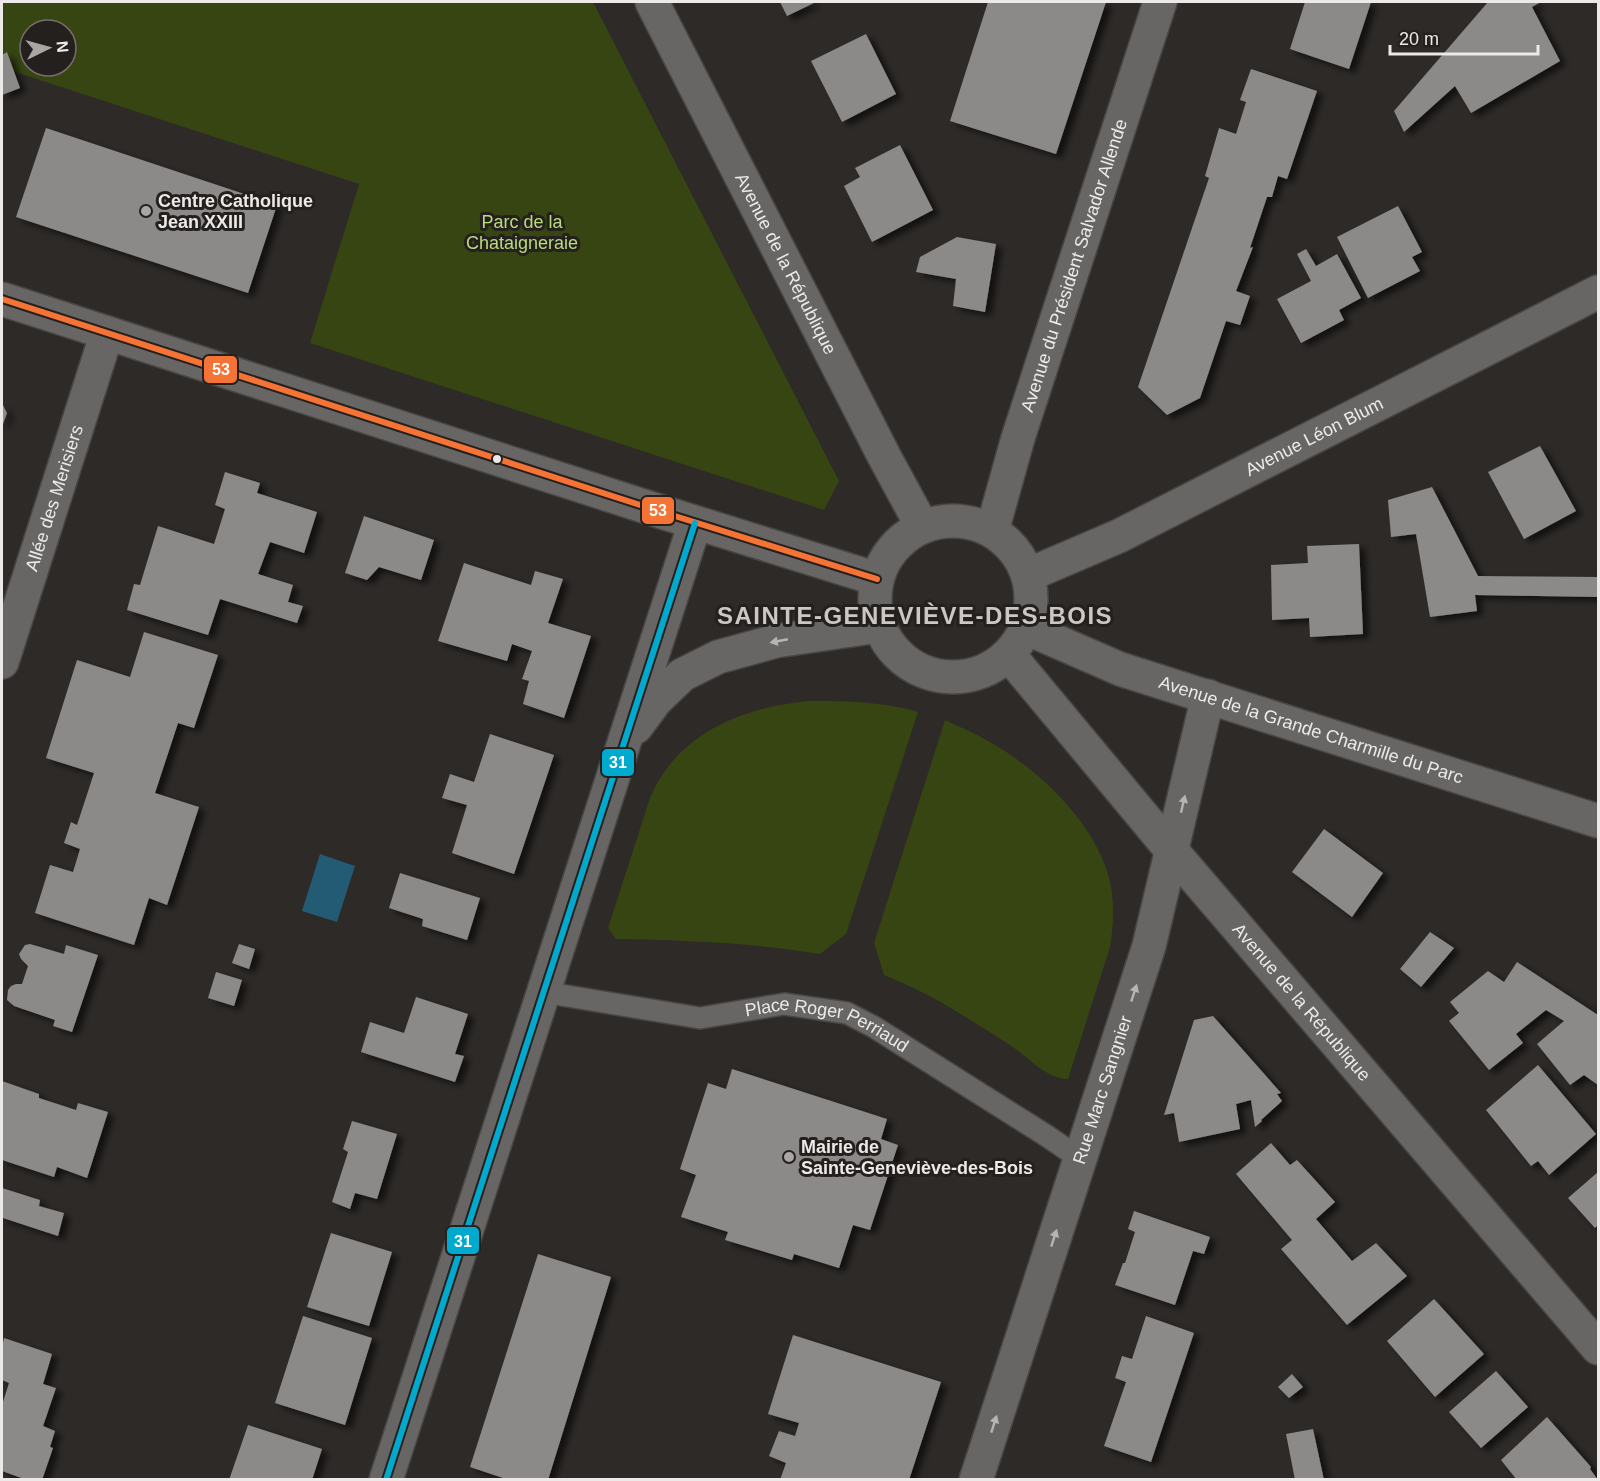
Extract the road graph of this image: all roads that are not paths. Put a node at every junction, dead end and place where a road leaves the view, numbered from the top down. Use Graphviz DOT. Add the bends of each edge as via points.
graph roads {
  1 [pos="652,2"];
  2 [pos="1160,2"];
  3 [pos="1599,292"];
  4 [pos="2,299"];
  5 [pos="107,333"];
  6 [pos="695,523"];
  7 [pos="922,526"];
  8 [pos="992,531"];
  9 [pos="1028,575"];
  10 [pos="877,579"];
  11 [pos="879,626"];
  12 [pos="1026,628"];
  13 [pos="1009,655"];
  14 [pos="2,662"];
  15 [pos="1208,696"];
  16 [pos="623,746"];
  17 [pos="1599,821"];
  18 [pos="1172,851"];
  19 [pos="543,992"];
  20 [pos="1079,1158"];
  21 [pos="1599,1348"];
  22 [pos="386,1479"];
  23 [pos="976,1479"];
  1 -- 7 [label="street, Avenue de la République"];
  2 -- 8 [label="street, Avenue du Président Salvador Allende" via="1018,438"];
  3 -- 9 [label="street, Avenue Léon Blum" via="1119,536"];
  4 -- 5 [label="street"];
  5 -- 6 [label="street"];
  5 -- 14 [label="street, Allée des Merisiers"];
  6 -- 10 [label="street"];
  6 -- 16 [label="street"];
  7 -- 8 [label="street" via="946,520 970,522"];
  7 -- 10 [label="street" via="902,539 886,557"];
  8 -- 9 [label="street" via="1008,542"];
  9 -- 12 [label="street" via="1032,602"];
  10 -- 11 [label="street" via="874,602"];
  11 -- 13 [label="street" via="892,649 911,666 935,677 962,678 987,671"];
  11 -- 16 [label="street, one-way" via="776,641 718,657 682,675 656,700"];
  12 -- 13 [label="street"];
  12 -- 15 [label="street, Avenue de la Grande Charmille du Parc" via="1120,669"];
  13 -- 18 [label="street, Avenue de la République"];
  15 -- 17 [label="street, Avenue de la Grande Charmille du Parc"];
  18 -- 15 [label="street, Rue Marc Sangnier, one-way"];
  16 -- 19 [label="street"];
  20 -- 18 [label="street, Rue Marc Sangnier, one-way" via="1149,946"];
  18 -- 21 [label="street, Avenue de la République"];
  19 -- 20 [label="lane, Place Roger Perriaud" via="700,1017 784,1004 847,1013"];
  19 -- 22 [label="street"];
  23 -- 20 [label="street, Rue Marc Sangnier, one-way"];
}
